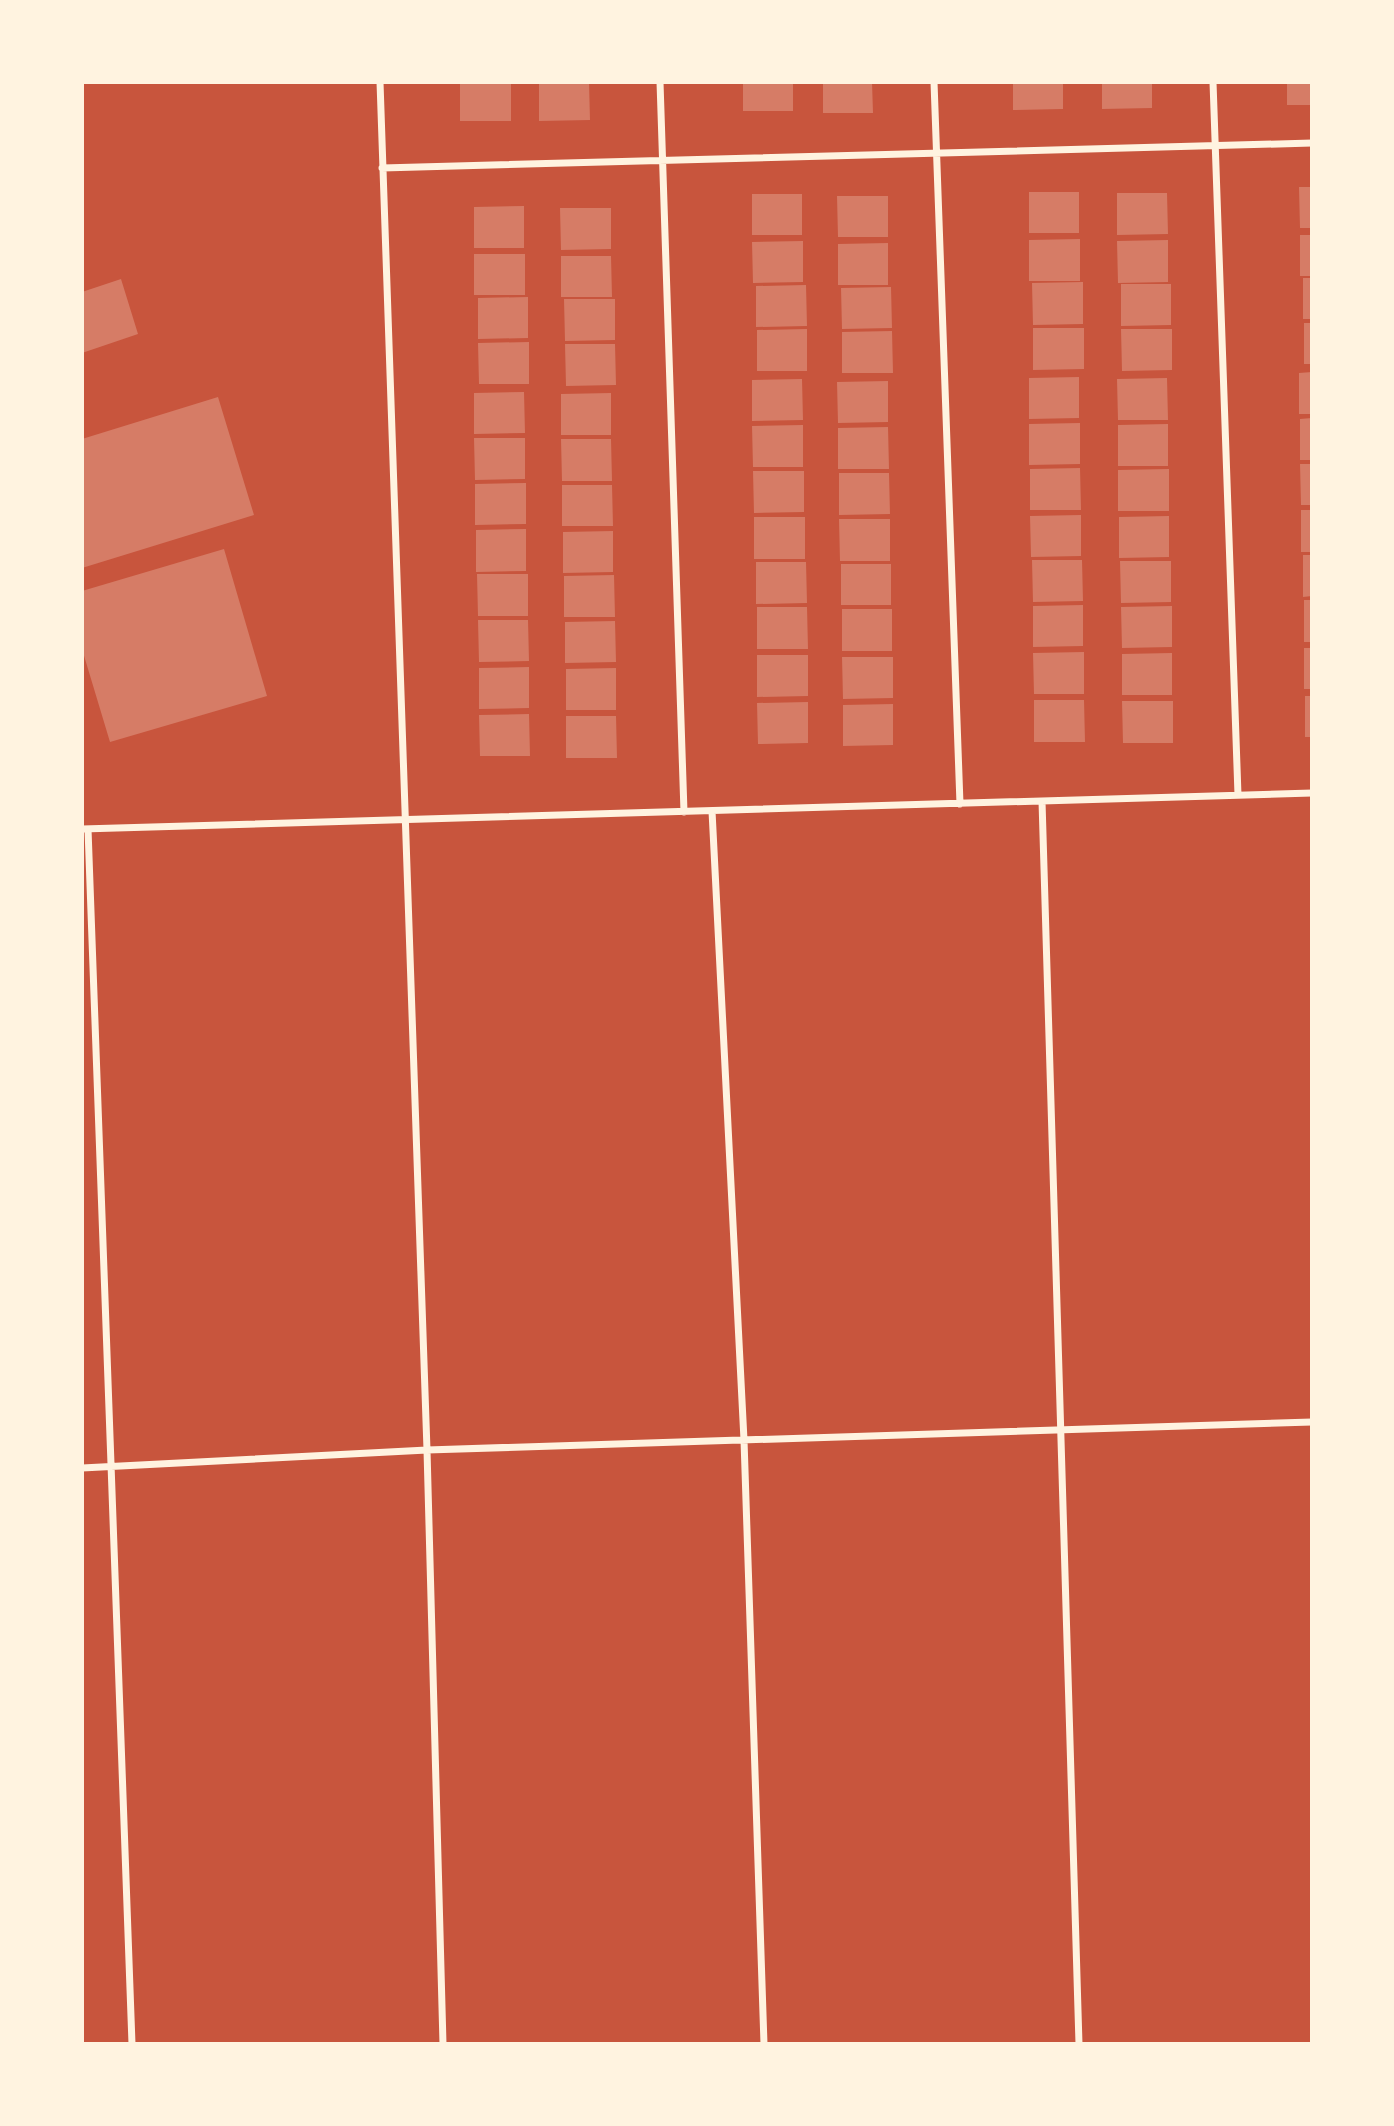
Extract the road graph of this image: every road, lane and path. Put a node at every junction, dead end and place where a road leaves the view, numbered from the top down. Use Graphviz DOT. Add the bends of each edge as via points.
graph roads {
  1 [pos="380,82"];
  2 [pos="660,82"];
  3 [pos="934,82"];
  4 [pos="1213,82"];
  5 [pos="1312,143"];
  6 [pos="1215,146"];
  7 [pos="934,153"];
  8 [pos="662,161"];
  9 [pos="382,168"];
  10 [pos="1312,793"];
  11 [pos="1238,795"];
  12 [pos="1042,801"];
  13 [pos="960,804"];
  14 [pos="712,811"];
  15 [pos="684,812"];
  16 [pos="407,820"];
  17 [pos="85,829"];
  18 [pos="1312,1422"];
  19 [pos="1061,1430"];
  20 [pos="744,1440"];
  21 [pos="427,1450"];
  22 [pos="111,1467"];
  23 [pos="82,1468"];
  24 [pos="132,2044"];
  25 [pos="443,2044"];
  26 [pos="764,2044"];
  27 [pos="1079,2044"];
  1 -- 9 [label="street"];
  2 -- 8 [label="street"];
  3 -- 7 [label="street"];
  4 -- 6 [label="street"];
  5 -- 6 [label="street"];
  6 -- 7 [label="street"];
  6 -- 11 [label="street"];
  7 -- 8 [label="street"];
  7 -- 13 [label="street"];
  8 -- 9 [label="street"];
  8 -- 15 [label="street"];
  9 -- 16 [label="street"];
  10 -- 11 [label="street"];
  11 -- 12 [label="street"];
  12 -- 13 [label="street"];
  12 -- 19 [label="street"];
  13 -- 14 [label="street"];
  14 -- 15 [label="street"];
  14 -- 20 [label="street"];
  15 -- 16 [label="street"];
  16 -- 17 [label="street"];
  16 -- 21 [label="street"];
  17 -- 22 [label="street"];
  18 -- 19 [label="street"];
  19 -- 20 [label="street"];
  19 -- 27 [label="street"];
  20 -- 21 [label="street"];
  20 -- 26 [label="street"];
  21 -- 22 [label="street"];
  21 -- 25 [label="street"];
  22 -- 23 [label="street"];
  22 -- 24 [label="street"];
}
